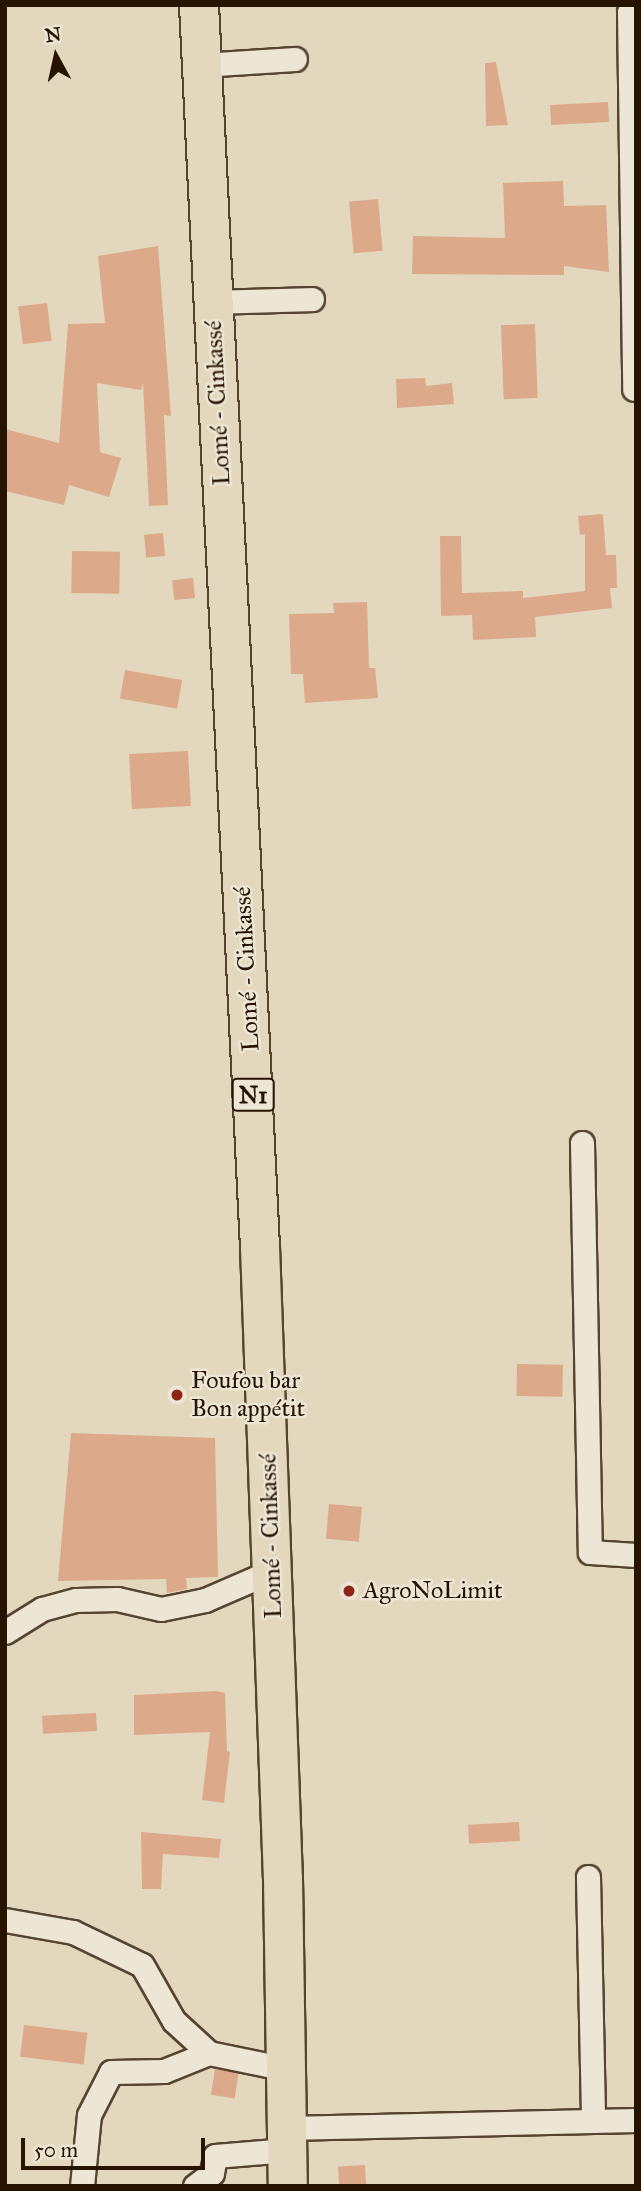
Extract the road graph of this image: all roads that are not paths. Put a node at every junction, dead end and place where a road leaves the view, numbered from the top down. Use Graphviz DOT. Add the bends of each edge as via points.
graph roads {
  1 [pos="199,5"];
  2 [pos="629,12"];
  3 [pos="295,59"];
  4 [pos="201,65"];
  5 [pos="634,286"];
  6 [pos="312,299"];
  7 [pos="213,302"];
  8 [pos="634,389"];
  9 [pos="582,1143"];
  10 [pos="636,1555"];
  11 [pos="272,1571"];
  12 [pos="5,1632"];
  13 [pos="588,1877"];
  14 [pos="5,1920"];
  15 [pos="209,2053"];
  16 [pos="286,2069"];
  17 [pos="636,2120"];
  18 [pos="593,2121"];
  19 [pos="287,2154"];
  20 [pos="82,2186"];
  21 [pos="195,2186"];
  1 -- 4 [label="highway, Lomé - Cinkassé / N1"];
  2 -- 5 [label="street"];
  3 -- 4 [label="street"];
  4 -- 7 [label="highway, Lomé - Cinkassé / N1"];
  5 -- 8 [label="street"];
  6 -- 7 [label="street"];
  7 -- 11 [label="highway, Lomé - Cinkassé / N1"];
  9 -- 10 [label="street" via="590,1552"];
  11 -- 12 [label="street" via="232,1591 161,1609 117,1599 76,1600 42,1609"];
  11 -- 16 [label="highway, Lomé - Cinkassé / N1"];
  13 -- 18 [label="street"];
  14 -- 15 [label="street" via="73,1932 142,1965 174,2021"];
  15 -- 16 [label="street"];
  15 -- 20 [label="street" via="164,2071 111,2073 89,2115"];
  16 -- 19 [label="highway, Lomé - Cinkassé / N1"];
  17 -- 18 [label="street"];
  18 -- 19 [label="street"];
  19 -- 21 [label="street" via="215,2156 212,2173"];
}
